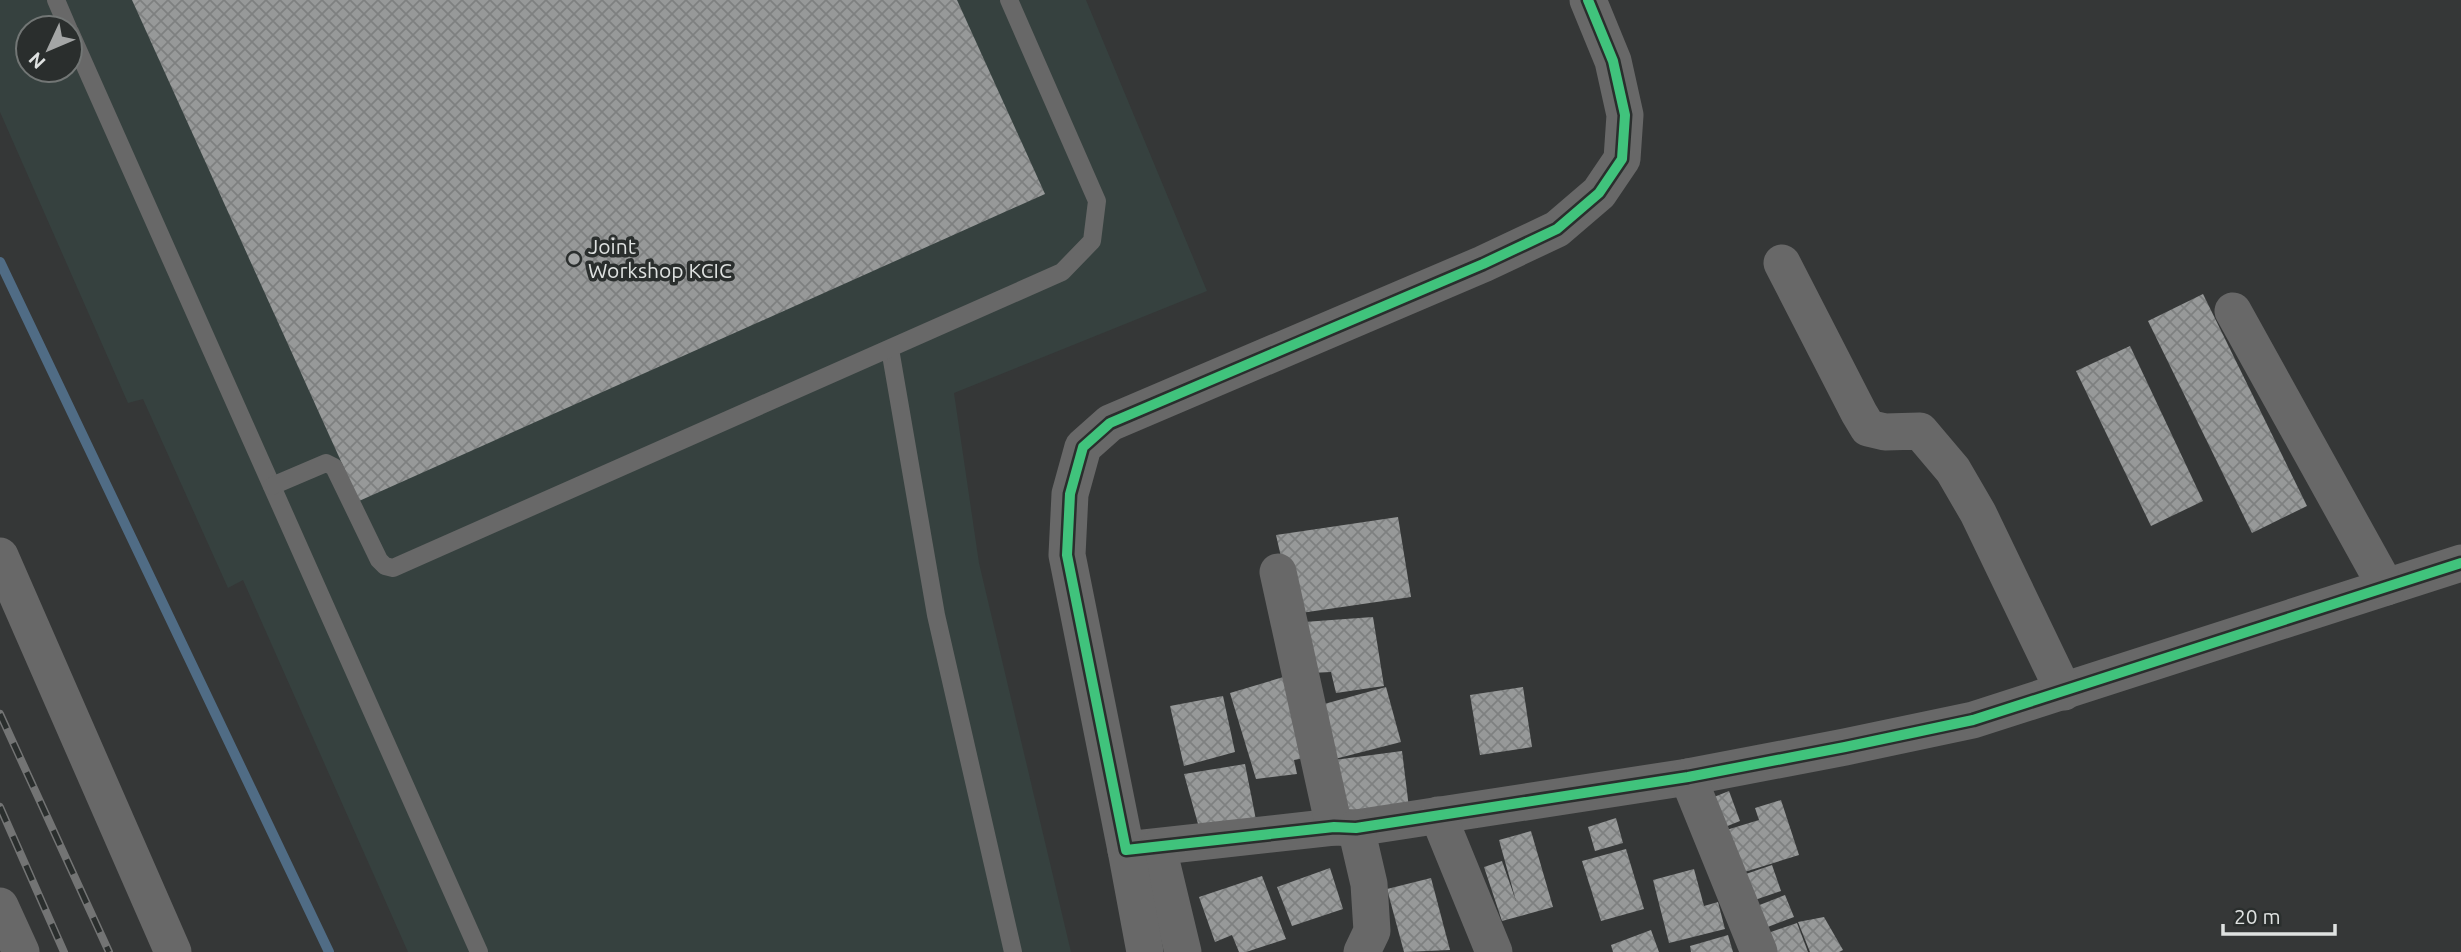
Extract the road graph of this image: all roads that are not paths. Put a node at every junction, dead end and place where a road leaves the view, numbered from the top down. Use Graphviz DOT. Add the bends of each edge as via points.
graph roads {
  1 [pos="1009,0"];
  2 [pos="1588,0"];
  3 [pos="84,64"];
  4 [pos="1782,263"];
  5 [pos="2233,311"];
  6 [pos="890,349"];
  7 [pos="272,486"];
  8 [pos="0,556"];
  9 [pos="2461,563"];
  10 [pos="1278,572"];
  11 [pos="2386,587"];
  12 [pos="2064,692"];
  13 [pos="1688,777"];
  14 [pos="1438,815"];
  15 [pos="1345,827"];
  16 [pos="1142,849"];
  17 [pos="0,906"];
  18 [pos="21,952"];
  19 [pos="173,952"];
  20 [pos="479,952"];
  21 [pos="1013,952"];
  22 [pos="1145,952"];
  23 [pos="1183,952"];
  24 [pos="1362,952"];
  25 [pos="1494,952"];
  26 [pos="1759,952"];
  1 -- 6 [label="lane" via="1097,201 1092,241 1062,272"];
  2 -- 16 [label="street" via="1613,61 1625,116 1622,159 1599,193 1557,229 1110,423 1083,447 1070,494 1067,555"];
  3 -- 7 [label="lane"];
  4 -- 12 [label="street" via="1868,428 1920,431 1953,471"];
  5 -- 11 [label="street"];
  6 -- 7 [label="lane" via="393,568 379,559 334,467 326,463"];
  6 -- 21 [label="lane" via="936,615"];
  7 -- 20 [label="lane"];
  8 -- 19 [label="street"];
  9 -- 11 [label="street"];
  10 -- 15 [label="street"];
  11 -- 12 [label="street"];
  12 -- 13 [label="street" via="1973,720"];
  13 -- 14 [label="street"];
  13 -- 26 [label="street"];
  14 -- 15 [label="street"];
  14 -- 25 [label="street"];
  15 -- 16 [label="street"];
  15 -- 24 [label="street" via="1369,884 1372,931"];
  16 -- 22 [label="street"];
  16 -- 23 [label="street"];
  17 -- 18 [label="street"];
}
